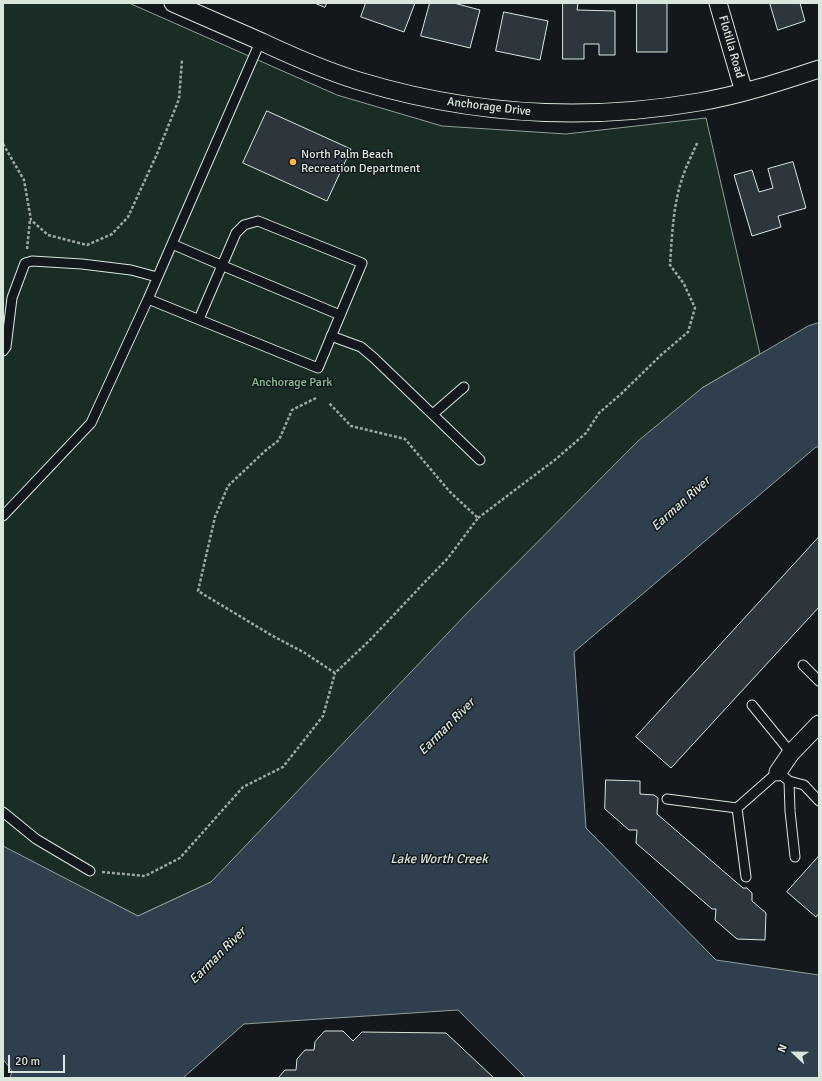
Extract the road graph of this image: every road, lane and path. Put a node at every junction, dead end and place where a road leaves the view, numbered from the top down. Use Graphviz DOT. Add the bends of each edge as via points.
graph roads {
  1 [pos="173,3"];
  2 [pos="718,3"];
  3 [pos="260,42"];
  4 [pos="182,60"];
  5 [pos="819,69"];
  6 [pos="744,92"];
  7 [pos="698,141"];
  8 [pos="3,144"];
  9 [pos="30,220"];
  10 [pos="172,244"];
  11 [pos="25,264"];
  12 [pos="221,265"];
  13 [pos="157,277"];
  14 [pos="148,299"];
  15 [pos="340,315"];
  16 [pos="199,319"];
  17 [pos="331,336"];
  18 [pos="3,351"];
  19 [pos="464,386"];
  20 [pos="316,398"];
  21 [pos="329,403"];
  22 [pos="433,414"];
  23 [pos="480,460"];
  24 [pos="3,516"];
  25 [pos="478,518"];
  26 [pos="803,665"];
  27 [pos="335,673"];
  28 [pos="819,681"];
  29 [pos="752,705"];
  30 [pos="819,724"];
  31 [pos="791,753"];
  32 [pos="784,777"];
  33 [pos="667,799"];
  34 [pos="819,802"];
  35 [pos="737,808"];
  36 [pos="3,812"];
  37 [pos="795,857"];
  38 [pos="90,871"];
  39 [pos="746,877"];
  1 -- 3 [label="street, Anchorage Drive"];
  2 -- 6 [label="street, Flotilla Road"];
  3 -- 6 [label="street, Anchorage Drive" via="358,81 411,96 521,112 576,114 632,111 700,102"];
  3 -- 10 [label="lane"];
  4 -- 9 [label="path" via="179,99 157,154 128,217 112,234 88,245 48,235"];
  5 -- 6 [label="street, Anchorage Drive"];
  7 -- 25 [label="path" via="683,176 677,199 670,265 684,284 695,308 688,332 599,413 586,433"];
  8 -- 9 [label="path" via="24,180"];
  9 -- 11 [label="path"];
  10 -- 12 [label="lane"];
  10 -- 13 [label="lane"];
  11 -- 13 [label="lane" via="32,261 82,264 131,270"];
  11 -- 18 [label="lane" via="12,298 6,347"];
  12 -- 15 [label="lane"];
  12 -- 15 [label="lane" via="236,233 244,225 258,220 362,263"];
  12 -- 16 [label="lane"];
  13 -- 14 [label="lane"];
  14 -- 16 [label="lane"];
  14 -- 24 [label="lane" via="91,423"];
  15 -- 17 [label="lane"];
  16 -- 17 [label="lane" via="318,368"];
  17 -- 22 [label="lane" via="362,347"];
  19 -- 22 [label="lane"];
  20 -- 27 [label="path" via="292,410 280,440 228,486 214,517 198,591"];
  21 -- 25 [label="path" via="351,426 406,439 450,492"];
  22 -- 23 [label="lane"];
  25 -- 27 [label="path" via="448,558"];
  26 -- 28 [label="lane"];
  27 -- 38 [label="path" via="323,716 283,767 243,787 180,858 145,876"];
  29 -- 31 [label="lane"];
  30 -- 31 [label="street"];
  31 -- 32 [label="street"];
  32 -- 34 [label="lane" via="804,785"];
  32 -- 35 [label="lane"];
  32 -- 37 [label="lane"];
  33 -- 35 [label="lane"];
  35 -- 39 [label="lane"];
  36 -- 38 [label="lane" via="36,839"];
}
